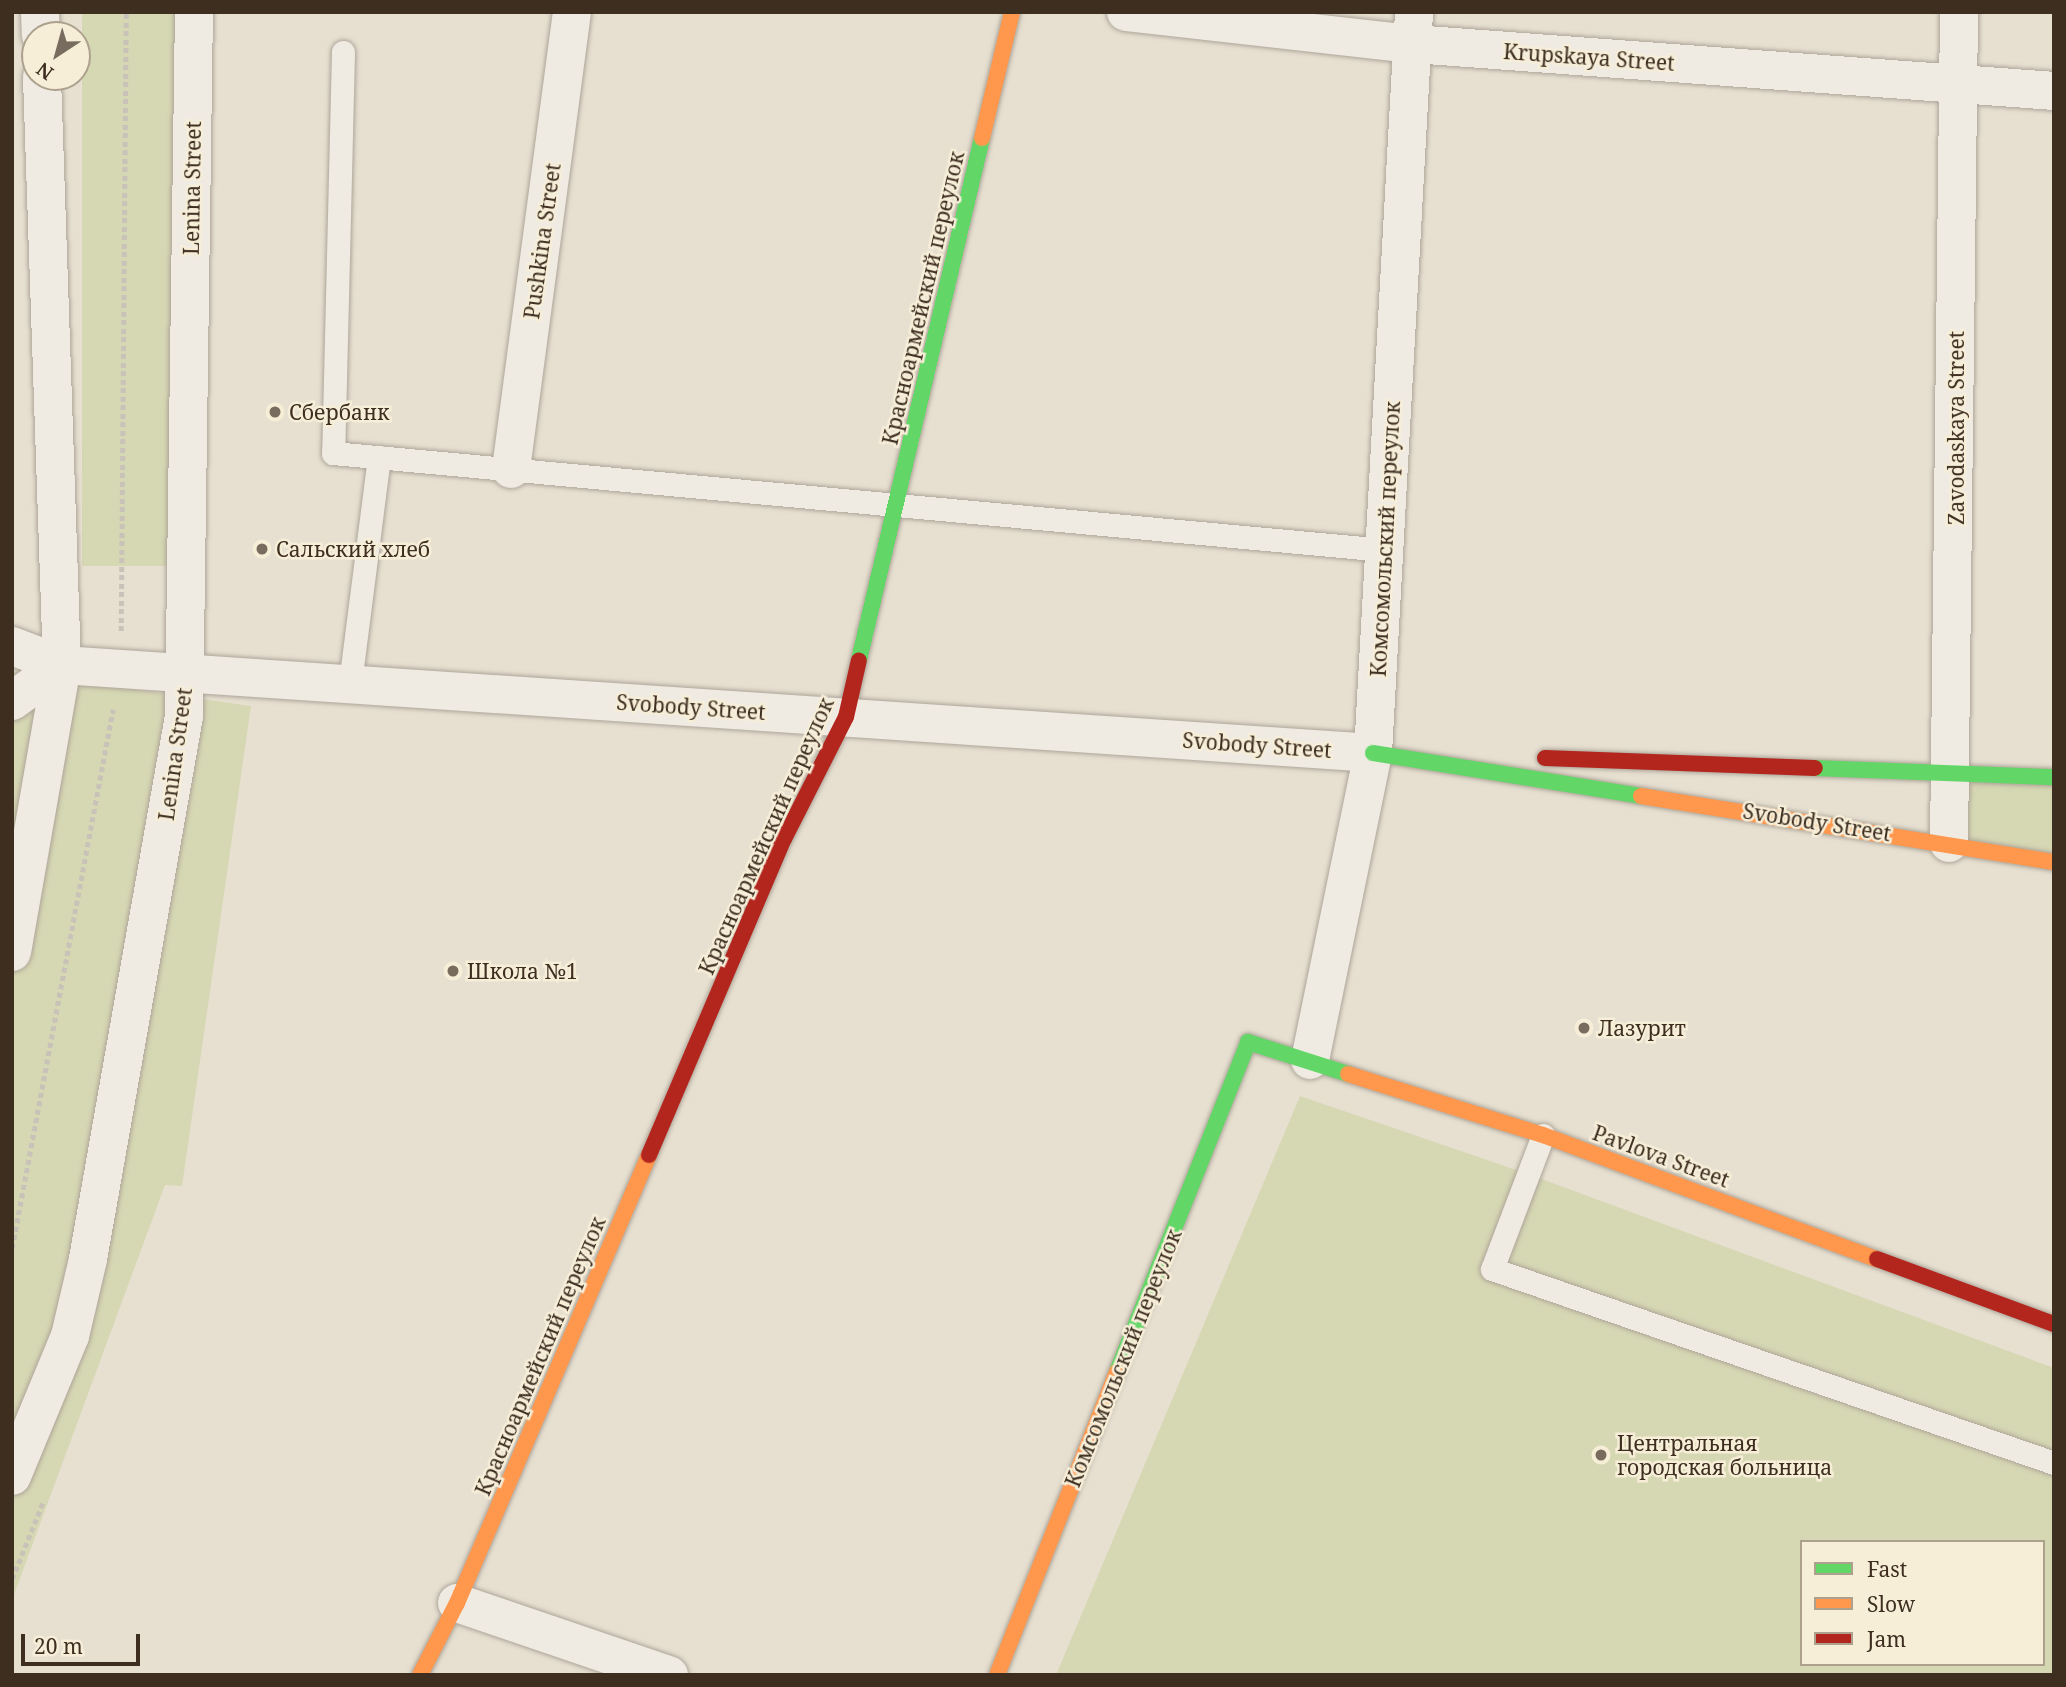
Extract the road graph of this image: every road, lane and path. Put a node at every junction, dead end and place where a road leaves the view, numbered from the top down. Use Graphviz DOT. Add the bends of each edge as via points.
graph roads {
  1 [pos="126,12"];
  2 [pos="194,12"];
  3 [pos="572,12"];
  4 [pos="1012,12"];
  5 [pos="1126,12"];
  6 [pos="1959,12"];
  7 [pos="1179,15"];
  8 [pos="1414,28"];
  9 [pos="343,52"];
  10 [pos="1959,82"];
  11 [pos="42,91"];
  12 [pos="2054,91"];
  13 [pos="379,457"];
  14 [pos="511,469"];
  15 [pos="896,505"];
  16 [pos="1384,550"];
  17 [pos="12,646"];
  18 [pos="62,665"];
  19 [pos="121,668"];
  20 [pos="186,672"];
  21 [pos="350,683"];
  22 [pos="12,701"];
  23 [pos="846,717"];
  24 [pos="1373,752"];
  25 [pos="1954,773"];
  26 [pos="2054,777"];
  27 [pos="1949,843"];
  28 [pos="2054,862"];
  29 [pos="12,952"];
  30 [pos="1248,1042"];
  31 [pos="1310,1060"];
  32 [pos="1543,1135"];
  33 [pos="12,1248"];
  34 [pos="2054,1324"];
  35 [pos="2054,1463"];
  36 [pos="12,1476"];
  37 [pos="457,1603"];
  38 [pos="420,1675"];
  39 [pos="669,1675"];
  40 [pos="997,1675"];
  1 -- 19 [label="path"];
  2 -- 20 [label="street, Lenina Street"];
  3 -- 14 [label="street, Pushkina Street"];
  4 -- 15 [label="street, Красноармейский переулок"];
  5 -- 7 [label="street, Krupskaya Street"];
  6 -- 10 [label="street, Zavodaskaya Street"];
  7 -- 8 [label="street, Krupskaya Street"];
  8 -- 10 [label="street, Krupskaya Street"];
  8 -- 16 [label="street, Комсомольский переулок"];
  9 -- 13 [label="lane" via="333,453"];
  10 -- 12 [label="street, Krupskaya Street"];
  10 -- 25 [label="street, Zavodaskaya Street"];
  11 -- 18 [label="street"];
  13 -- 14 [label="lane"];
  13 -- 21 [label="lane"];
  14 -- 15 [label="lane"];
  15 -- 16 [label="lane"];
  15 -- 23 [label="street, Красноармейский переулок"];
  16 -- 24 [label="street, Комсомольский переулок"];
  17 -- 18 [label="street, Svobody Street"];
  18 -- 19 [label="street, Svobody Street"];
  18 -- 22 [label="street"];
  18 -- 29 [label="street"];
  19 -- 20 [label="street, Svobody Street"];
  19 -- 33 [label="path"];
  20 -- 21 [label="street, Svobody Street"];
  20 -- 36 [label="street, Lenina Street" via="184,716 88,1259 70,1336"];
  21 -- 23 [label="street, Svobody Street"];
  23 -- 24 [label="street, Svobody Street"];
  23 -- 37 [label="street, Красноармейский переулок" via="784,839"];
  24 -- 25 [label="street, Svobody Street"];
  24 -- 27 [label="street, Svobody Street"];
  24 -- 31 [label="street, Комсомольский переулок"];
  25 -- 26 [label="street, Svobody Street"];
  25 -- 27 [label="street, Zavodaskaya Street"];
  27 -- 28 [label="street, Svobody Street"];
  30 -- 31 [label="street, Pavlova Street"];
  30 -- 40 [label="street, Комсомольский переулок"];
  31 -- 32 [label="street, Pavlova Street"];
  32 -- 34 [label="street, Pavlova Street"];
  32 -- 35 [label="lane" via="1492,1269"];
  37 -- 38 [label="street, Красноармейский переулок"];
  37 -- 39 [label="street"];
}
